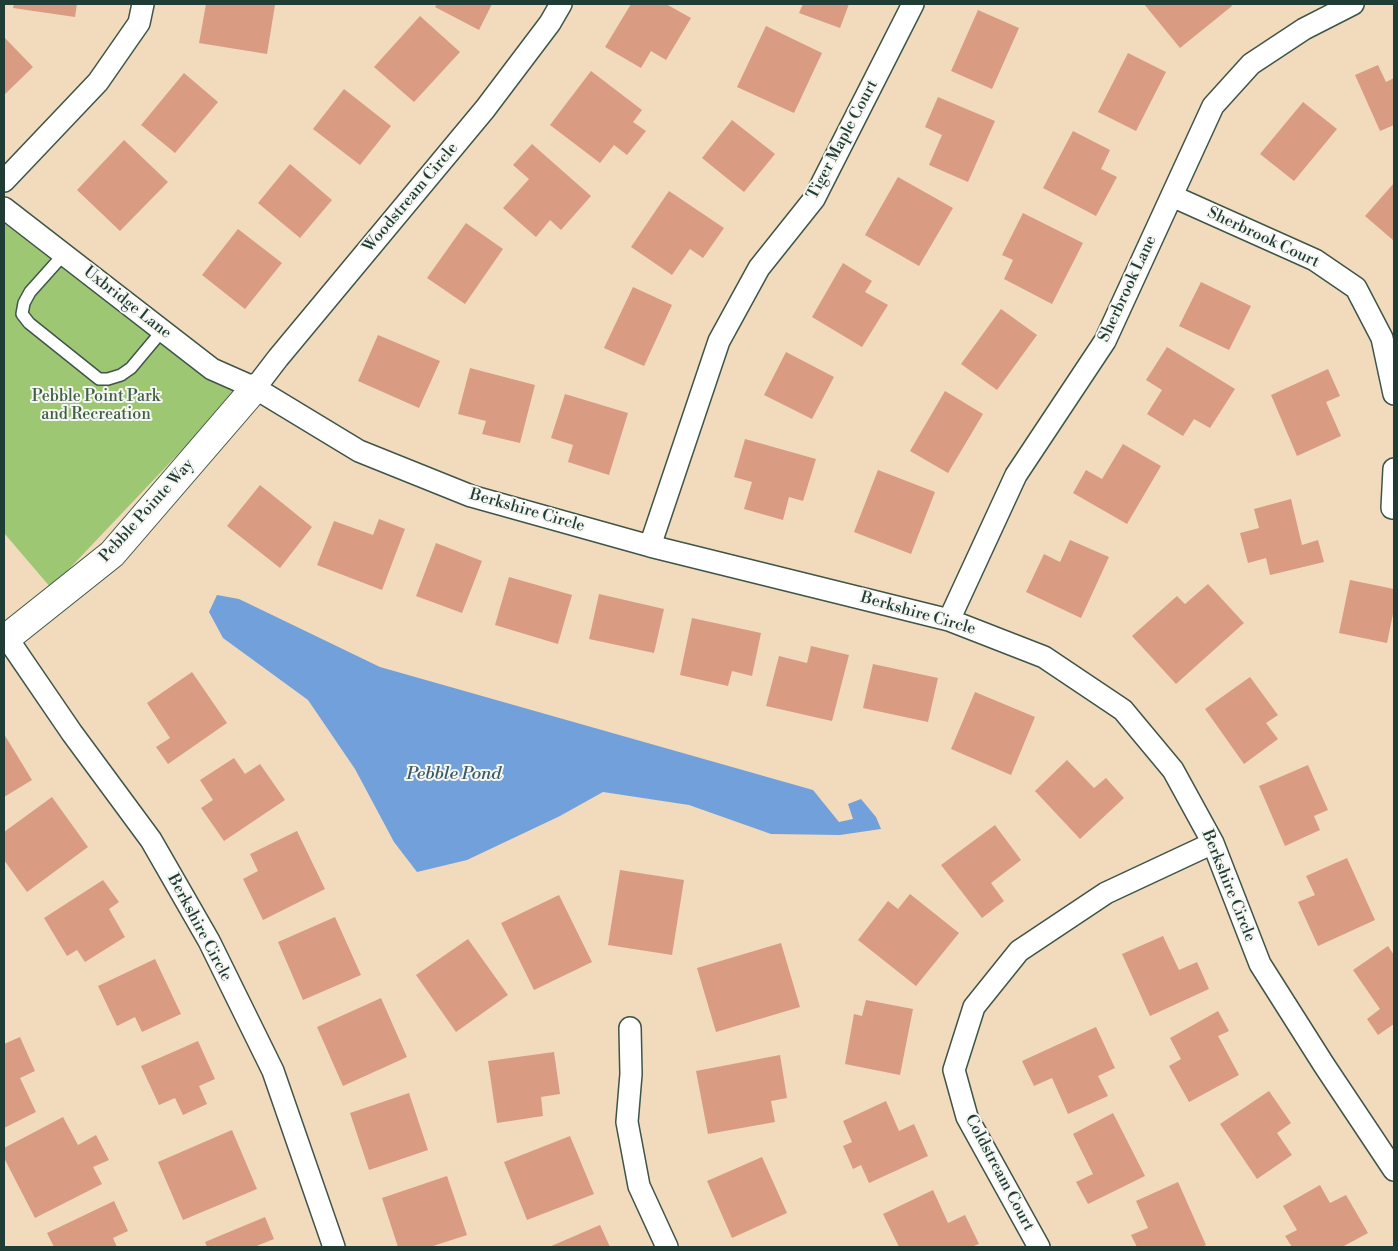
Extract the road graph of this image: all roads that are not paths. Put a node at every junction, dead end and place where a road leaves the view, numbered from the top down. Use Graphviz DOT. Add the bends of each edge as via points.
graph roads {
  1 [pos="143,4"];
  2 [pos="561,4"];
  3 [pos="913,4"];
  4 [pos="1353,4"];
  5 [pos="4,181"];
  6 [pos="1172,196"];
  7 [pos="4,208"];
  8 [pos="64,254"];
  9 [pos="162,330"];
  10 [pos="255,388"];
  11 [pos="1394,394"];
  12 [pos="1394,469"];
  13 [pos="1392,508"];
  14 [pos="650,546"];
  15 [pos="949,620"];
  16 [pos="5,639"];
  17 [pos="1214,843"];
  18 [pos="630,1028"];
  19 [pos="1394,1170"];
  20 [pos="334,1247"];
  21 [pos="667,1247"];
  22 [pos="1039,1247"];
  1 -- 5 [label="street" via="139,23 98,82"];
  2 -- 10 [label="street, Woodstream Circle" via="485,109"];
  3 -- 14 [label="street, Tiger Maple Court" via="814,199 759,268 719,341"];
  4 -- 6 [label="street, Sherbrook Lane" via="1304,29 1251,64 1213,106"];
  6 -- 11 [label="street, Sherbrook Court" via="1316,260 1356,288 1382,338"];
  6 -- 15 [label="street, Sherbrook Lane" via="1105,341 1016,475"];
  7 -- 8 [label="street, Uxbridge Lane"];
  8 -- 9 [label="street, Uxbridge Lane"];
  8 -- 9 [label="lane" via="30,292 22,314 99,378 121,375"];
  9 -- 10 [label="street, Uxbridge Lane" via="212,370"];
  10 -- 14 [label="street, Berkshire Circle" via="368,455 471,496"];
  10 -- 16 [label="street, Pebble Pointe Way" via="112,554"];
  12 -- 13 [label="street"];
  14 -- 15 [label="street, Berkshire Circle"];
  15 -- 17 [label="street, Berkshire Circle" via="1044,657 1123,710 1173,770"];
  16 -- 20 [label="street, Berkshire Circle" via="151,840 209,941 273,1071"];
  17 -- 19 [label="street, Berkshire Circle" via="1260,964"];
  17 -- 22 [label="street, Coldstream Court" via="1106,893 1019,951 974,1007 954,1070 967,1117"];
  18 -- 21 [label="street" via="627,1122 639,1186"];
}
